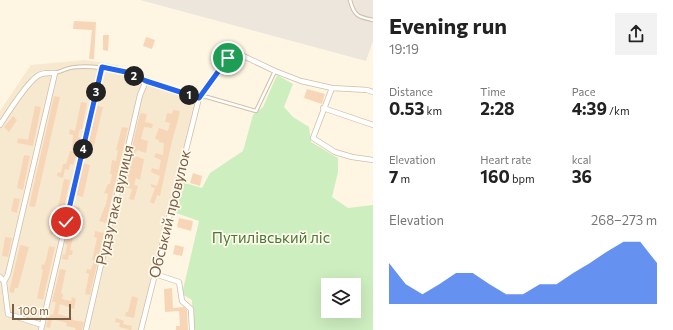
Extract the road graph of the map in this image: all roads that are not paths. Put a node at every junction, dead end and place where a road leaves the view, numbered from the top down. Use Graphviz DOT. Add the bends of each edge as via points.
graph roads {
  1 [pos="350,0"];
  2 [pos="373,20"];
  3 [pos="102,67"];
  4 [pos="275,71"];
  5 [pos="55,73"];
  6 [pos="146,81"];
  7 [pos="332,88"];
  8 [pos="373,92"];
  9 [pos="199,98"];
  10 [pos="323,108"];
  11 [pos="0,125"];
  12 [pos="373,125"];
  13 [pos="373,160"];
  14 [pos="155,274"];
  15 [pos="0,277"];
  16 [pos="4,282"];
  17 [pos="41,328"];
  18 [pos="86,330"];
  19 [pos="141,330"];
  20 [pos="192,330"];
  1 -- 2 [label="lane" via="352,10 358,17"];
  3 -- 5 [label="lane" via="74,67"];
  3 -- 6 [label="lane" via="126,72"];
  3 -- 17 [label="street"];
  4 -- 7 [label="street" via="301,81"];
  4 -- 9 [label="street" via="245,56 233,55 223,64"];
  4 -- 9 [label="lane" via="256,111 207,97"];
  5 -- 11 [label="street" via="46,72 38,75"];
  5 -- 16 [label="street"];
  6 -- 9 [label="lane"];
  6 -- 18 [label="street, Рудзутака вулиця" via="140,95"];
  7 -- 8 [label="street"];
  7 -- 10 [label="street"];
  9 -- 14 [label="street, Обський провулок"];
  10 -- 12 [label="street"];
  10 -- 13 [label="street" via="313,138 335,152"];
  14 -- 19 [label="street, Обський провулок"];
  14 -- 20 [label="street" via="179,282 182,301 191,309"];
  15 -- 16 [label="street"];
  16 -- 17 [label="street" via="8,314"];
}
